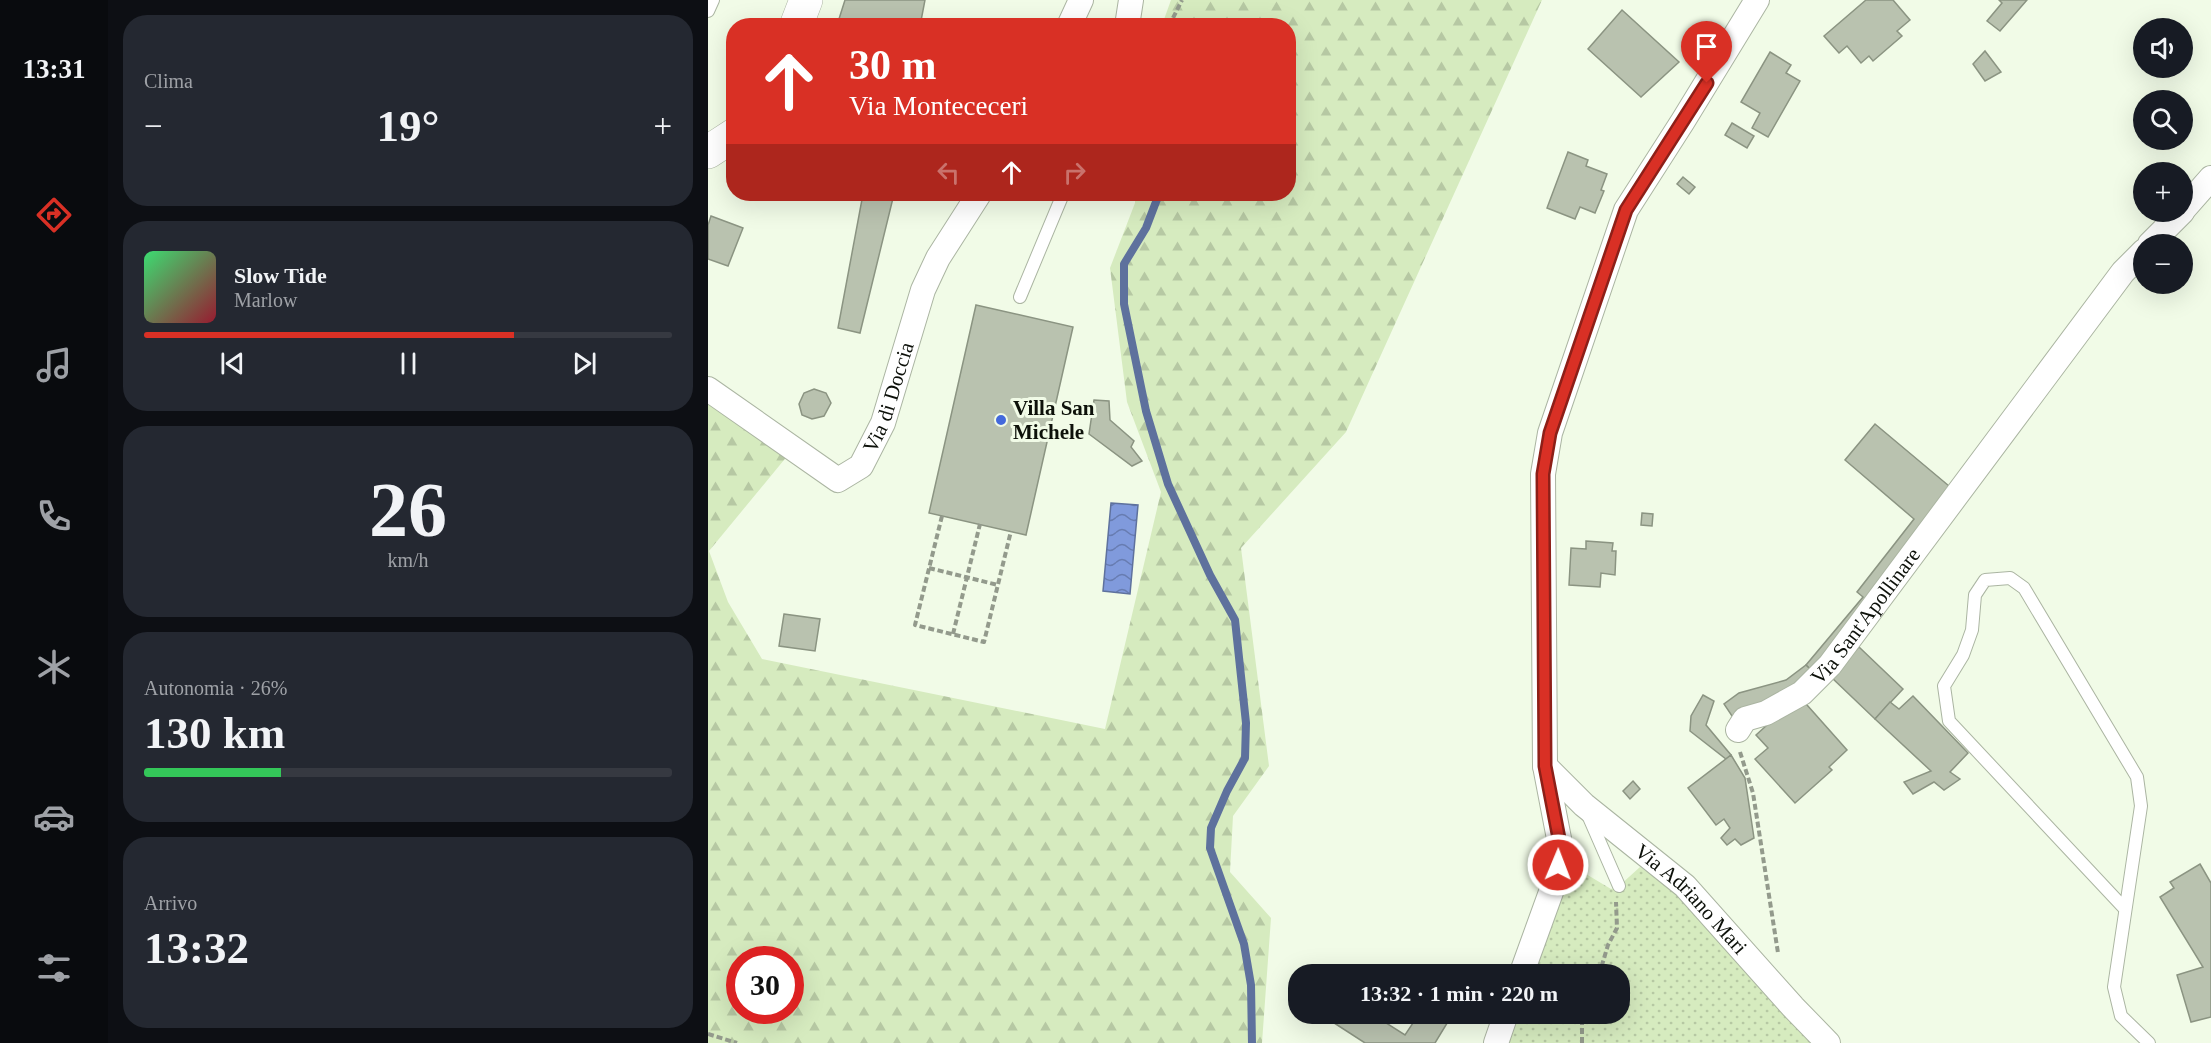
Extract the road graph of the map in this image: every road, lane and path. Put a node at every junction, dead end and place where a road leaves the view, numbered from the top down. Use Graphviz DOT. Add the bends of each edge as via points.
graph roads {
  1 [pos="713,0"];
  2 [pos="806,0"];
  3 [pos="1081,0"];
  4 [pos="1182,0"];
  5 [pos="1757,0"];
  6 [pos="708,10"];
  7 [pos="799,18"];
  8 [pos="1073,18"];
  9 [pos="1173,18"];
  10 [pos="726,140"];
  11 [pos="708,152"];
  12 [pos="2211,177"];
  13 [pos="2193,198"];
  14 [pos="975,201"];
  15 [pos="1060,201"];
  16 [pos="2171,222"];
  17 [pos="2160,234"];
  18 [pos="2133,262"];
  19 [pos="1020,297"];
  20 [pos="708,389"];
  21 [pos="942,516"];
  22 [pos="980,524"];
  23 [pos="1011,531"];
  24 [pos="929,568"];
  25 [pos="967,577"];
  26 [pos="998,585"];
  27 [pos="953,634"];
  28 [pos="1738,730"];
  29 [pos="1545,766"];
  30 [pos="1584,805"];
  31 [pos="1619,886"];
  32 [pos="2125,909"];
  33 [pos="1778,955"];
  34 [pos="1525,964"];
  35 [pos="1602,964"];
  36 [pos="1503,1024"];
  37 [pos="1582,1024"];
  38 [pos="708,1034"];
  39 [pos="737,1043"];
  40 [pos="1496,1043"];
  41 [pos="1582,1043"];
  42 [pos="1828,1043"];
  43 [pos="2149,1043"];
  1 -- 6 [label="lane"];
  2 -- 7 [label="main road"];
  3 -- 8 [label="street"];
  4 -- 9 [label="path"];
  5 -- 29 [label="street" via="1626,210 1550,433 1543,474"];
  10 -- 11 [label="main road"];
  12 -- 13 [label="street"];
  14 -- 20 [label="street, Via di Doccia" via="938,258 923,290 883,423 861,466 838,480"];
  15 -- 19 [label="lane"];
  16 -- 17 [label="street"];
  18 -- 28 [label="street, Via Sant'Apollinare" via="1830,665 1802,693 1766,713 1745,719"];
  21 -- 24 [label="path"];
  22 -- 25 [label="path"];
  23 -- 26 [label="path"];
  24 -- 25 [label="path"];
  24 -- 27 [label="path" via="915,625"];
  25 -- 26 [label="path"];
  25 -- 27 [label="path"];
  26 -- 27 [label="path" via="984,642"];
  28 -- 33 [label="path" via="1753,793"];
  29 -- 30 [label="street, Via Adriano Mari"];
  29 -- 34 [label="street" via="1561,849 1555,881"];
  30 -- 31 [label="lane"];
  30 -- 42 [label="street, Via Adriano Mari" via="1685,886"];
  31 -- 35 [label="path" via="1617,928"];
  32 -- 32 [label="lane" via="2141,806 2137,777 2024,588 2010,578 1985,580 1975,595 1972,630 1963,655 1944,686 1949,721"];
  32 -- 43 [label="lane" via="2114,987 2121,1016"];
  36 -- 40 [label="street"];
  37 -- 41 [label="path"];
  38 -- 39 [label="path"];
}
